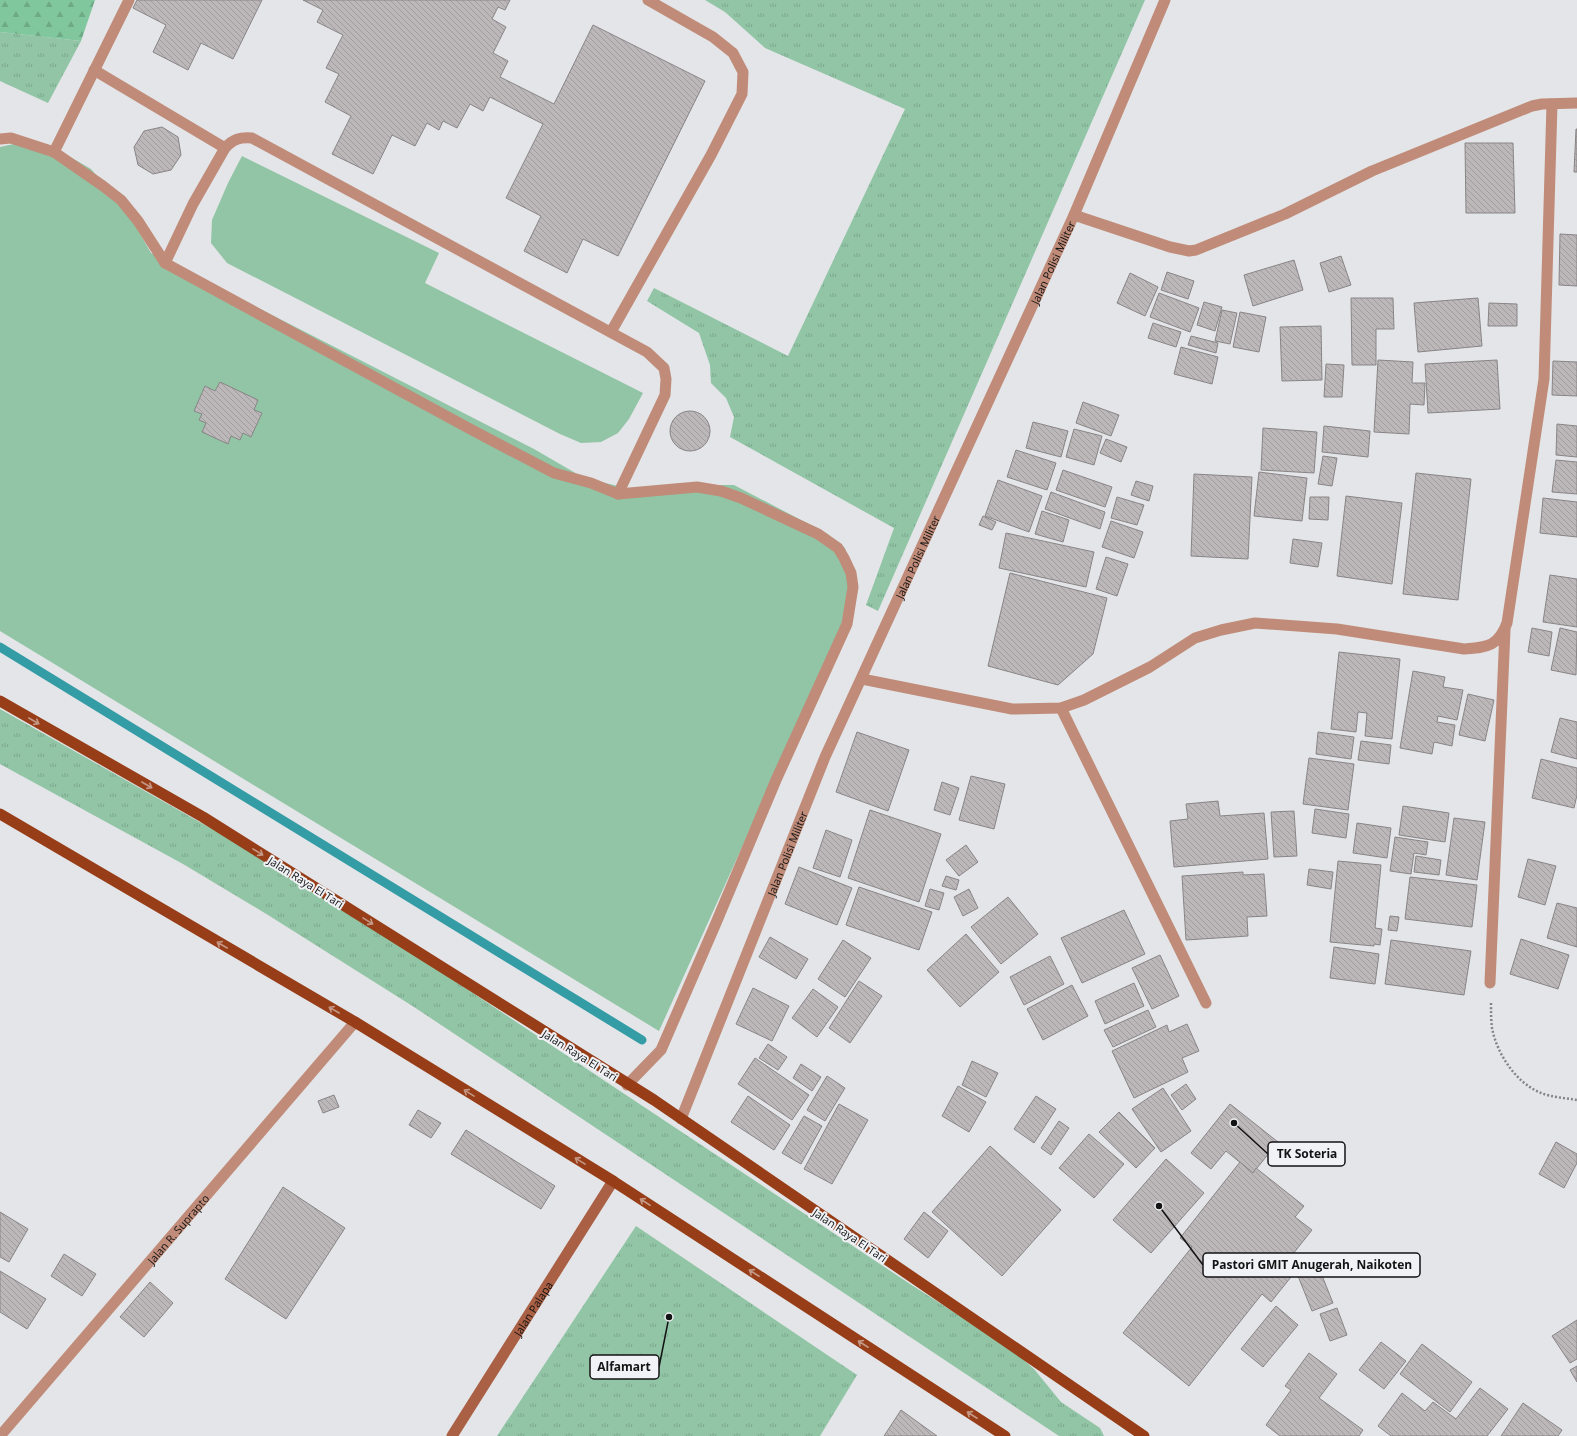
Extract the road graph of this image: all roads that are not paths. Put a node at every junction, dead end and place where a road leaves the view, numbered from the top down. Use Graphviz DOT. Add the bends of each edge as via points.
graph roads {
  1 [pos="128,0"];
  2 [pos="648,0"];
  3 [pos="1165,0"];
  4 [pos="94,70"];
  5 [pos="1577,103"];
  6 [pos="1552,104"];
  7 [pos="0,139"];
  8 [pos="225,148"];
  9 [pos="54,152"];
  10 [pos="1074,215"];
  11 [pos="165,263"];
  12 [pos="611,332"];
  13 [pos="618,494"];
  14 [pos="1505,630"];
  15 [pos="862,679"];
  16 [pos="0,701"];
  17 [pos="1061,708"];
  18 [pos="0,814"];
  19 [pos="1490,983"];
  20 [pos="1206,1003"];
  21 [pos="355,1022"];
  22 [pos="627,1085"];
  23 [pos="681,1119"];
  24 [pos="613,1181"];
  25 [pos="0,1436"];
  26 [pos="452,1436"];
  27 [pos="1005,1436"];
  28 [pos="1144,1436"];
  1 -- 4 [label="street"];
  2 -- 12 [label="street" via="713,37 733,53 743,72 742,94 711,155"];
  3 -- 10 [label="street, Jalan Polisi Militer"];
  4 -- 8 [label="street"];
  4 -- 9 [label="street"];
  5 -- 6 [label="street"];
  6 -- 10 [label="street" via="1532,106 1372,171 1285,214 1196,250 1170,247"];
  6 -- 14 [label="street" via="1544,379"];
  7 -- 9 [label="street" via="11,138"];
  8 -- 11 [label="street" via="193,204"];
  8 -- 12 [label="street" via="230,142 242,137 252,138"];
  9 -- 11 [label="street" via="121,200"];
  10 -- 15 [label="street, Jalan Polisi Militer"];
  11 -- 13 [label="street" via="554,473 591,483"];
  12 -- 13 [label="street" via="647,352 664,368 666,379 665,396"];
  13 -- 22 [label="street" via="697,487 741,498 818,534 838,548 851,573 852,587 848,624 776,780 661,1050"];
  14 -- 17 [label="street" via="1502,637 1494,643 1481,648 1464,649 1337,630 1255,623 1195,638 1150,667 1084,700"];
  14 -- 19 [label="street"];
  15 -- 17 [label="street" via="1012,709"];
  15 -- 23 [label="street, Jalan Polisi Militer" via="825,757"];
  16 -- 22 [label="main road, Jalan Raya El Tari, one-way" via="203,817"];
  17 -- 20 [label="street"];
  21 -- 18 [label="main road, one-way"];
  24 -- 21 [label="main road, one-way"];
  21 -- 25 [label="street, Jalan R. Suprapto"];
  22 -- 23 [label="main road, Jalan Raya El Tari"];
  23 -- 28 [label="main road, Jalan Raya El Tari"];
  24 -- 26 [label="main road, Jalan Palapa"];
  27 -- 24 [label="main road, one-way"];
}
